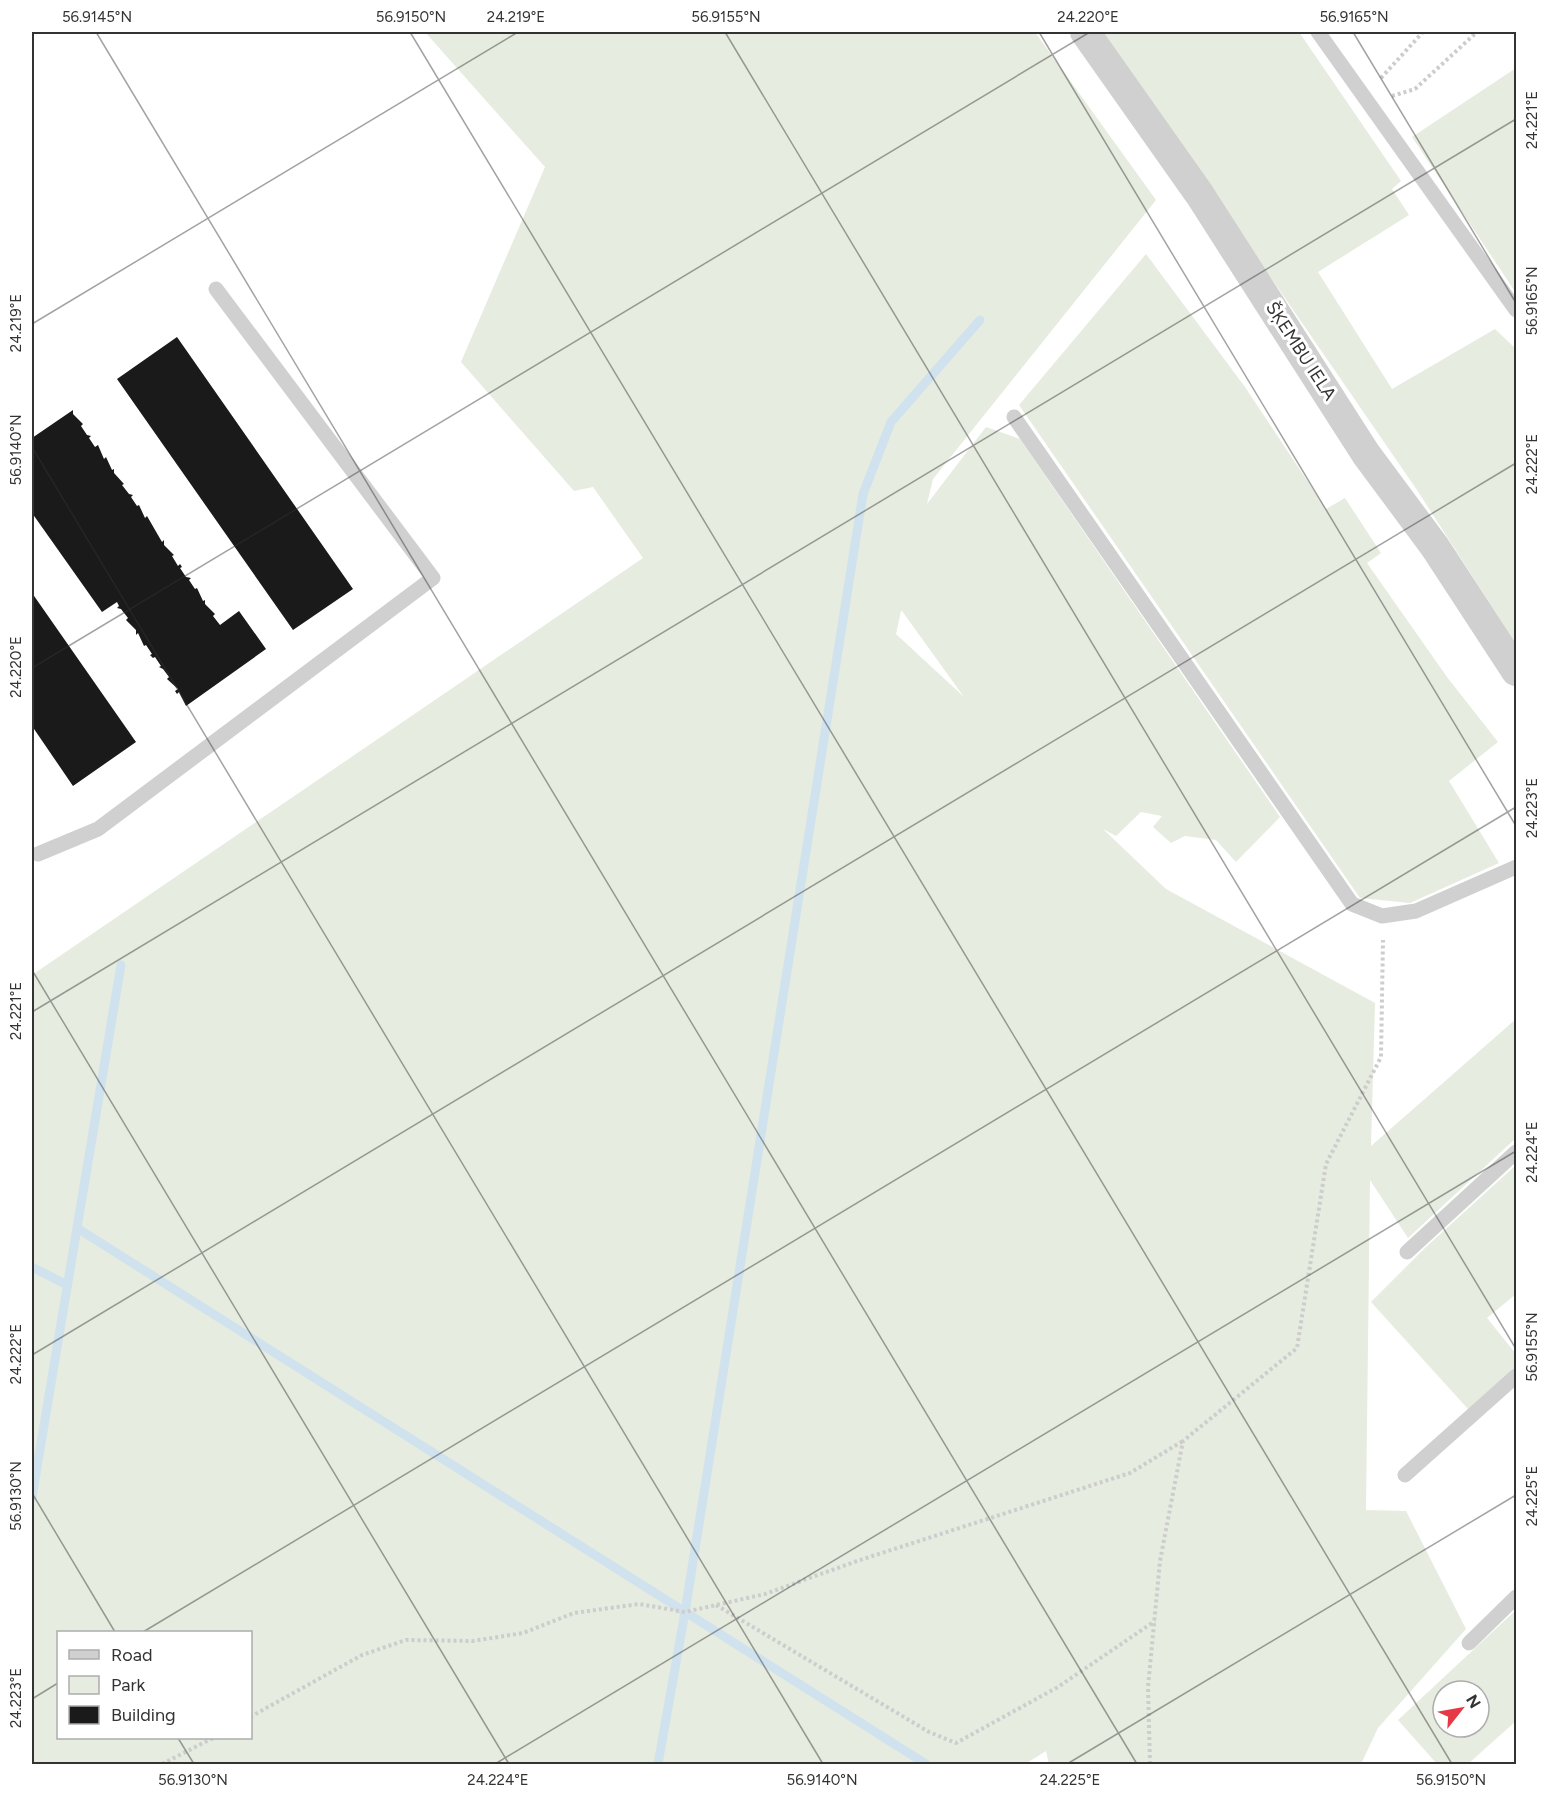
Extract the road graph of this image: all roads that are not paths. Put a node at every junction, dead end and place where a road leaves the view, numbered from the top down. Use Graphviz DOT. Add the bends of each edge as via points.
graph roads {
  1 [pos="1086,32"];
  2 [pos="1318,32"];
  3 [pos="216,289"];
  4 [pos="1516,310"];
  5 [pos="1014,417"];
  6 [pos="1516,671"];
  7 [pos="34,854"];
  8 [pos="1516,867"];
  9 [pos="1516,1152"];
  10 [pos="1407,1252"];
  11 [pos="1516,1376"];
  12 [pos="1405,1475"];
  13 [pos="1516,1597"];
  14 [pos="1469,1643"];
  1 -- 6 [label="street, ŠĶEMBU IELA" via="1230,241 1366,454 1436,547"];
  2 -- 4 [label="lane"];
  3 -- 7 [label="lane" via="433,578 98,829"];
  5 -- 8 [label="lane" via="1352,904 1384,915 1416,910"];
  9 -- 10 [label="lane"];
  11 -- 12 [label="lane"];
  13 -- 14 [label="lane"];
}
